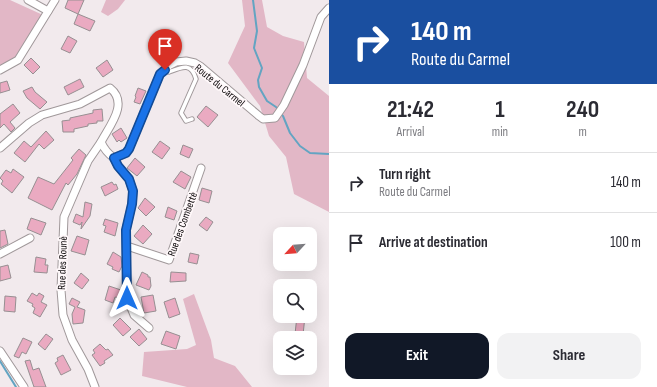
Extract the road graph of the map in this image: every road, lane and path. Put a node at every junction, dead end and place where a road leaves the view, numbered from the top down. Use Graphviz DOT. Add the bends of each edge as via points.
graph roads {
  1 [pos="28,0"];
  2 [pos="55,0"];
  3 [pos="329,8"];
  4 [pos="48,12"];
  5 [pos="0,70"];
  6 [pos="165,70"];
  7 [pos="192,119"];
  8 [pos="101,142"];
  9 [pos="0,148"];
  10 [pos="114,158"];
  11 [pos="201,168"];
  12 [pos="30,238"];
  13 [pos="127,246"];
  14 [pos="0,254"];
  15 [pos="149,328"];
  16 [pos="0,351"];
  17 [pos="24,387"];
  18 [pos="95,387"];
  1 -- 4 [label="street"];
  2 -- 4 [label="street"];
  3 -- 6 [label="street, Route du Carmel" via="321,17 303,65 278,116 270,119 259,116 195,63 176,62"];
  4 -- 5 [label="street" via="18,60"];
  6 -- 7 [label="lane" via="169,72 189,68 194,71 196,79 181,113 186,121"];
  6 -- 10 [label="street" via="160,74 129,149"];
  8 -- 9 [label="street" via="119,104 118,97 110,88 80,104 42,115"];
  8 -- 10 [label="street" via="104,149"];
  8 -- 18 [label="street, Rue des Rounè" via="88,161 64,217 61,290 63,315"];
  10 -- 13 [label="street" via="129,179 133,191 126,230"];
  11 -- 13 [label="street, Rue des Combettè" via="169,260"];
  12 -- 14 [label="street"];
  13 -- 15 [label="street" via="127,298 134,315"];
  16 -- 17 [label="street"];
}
